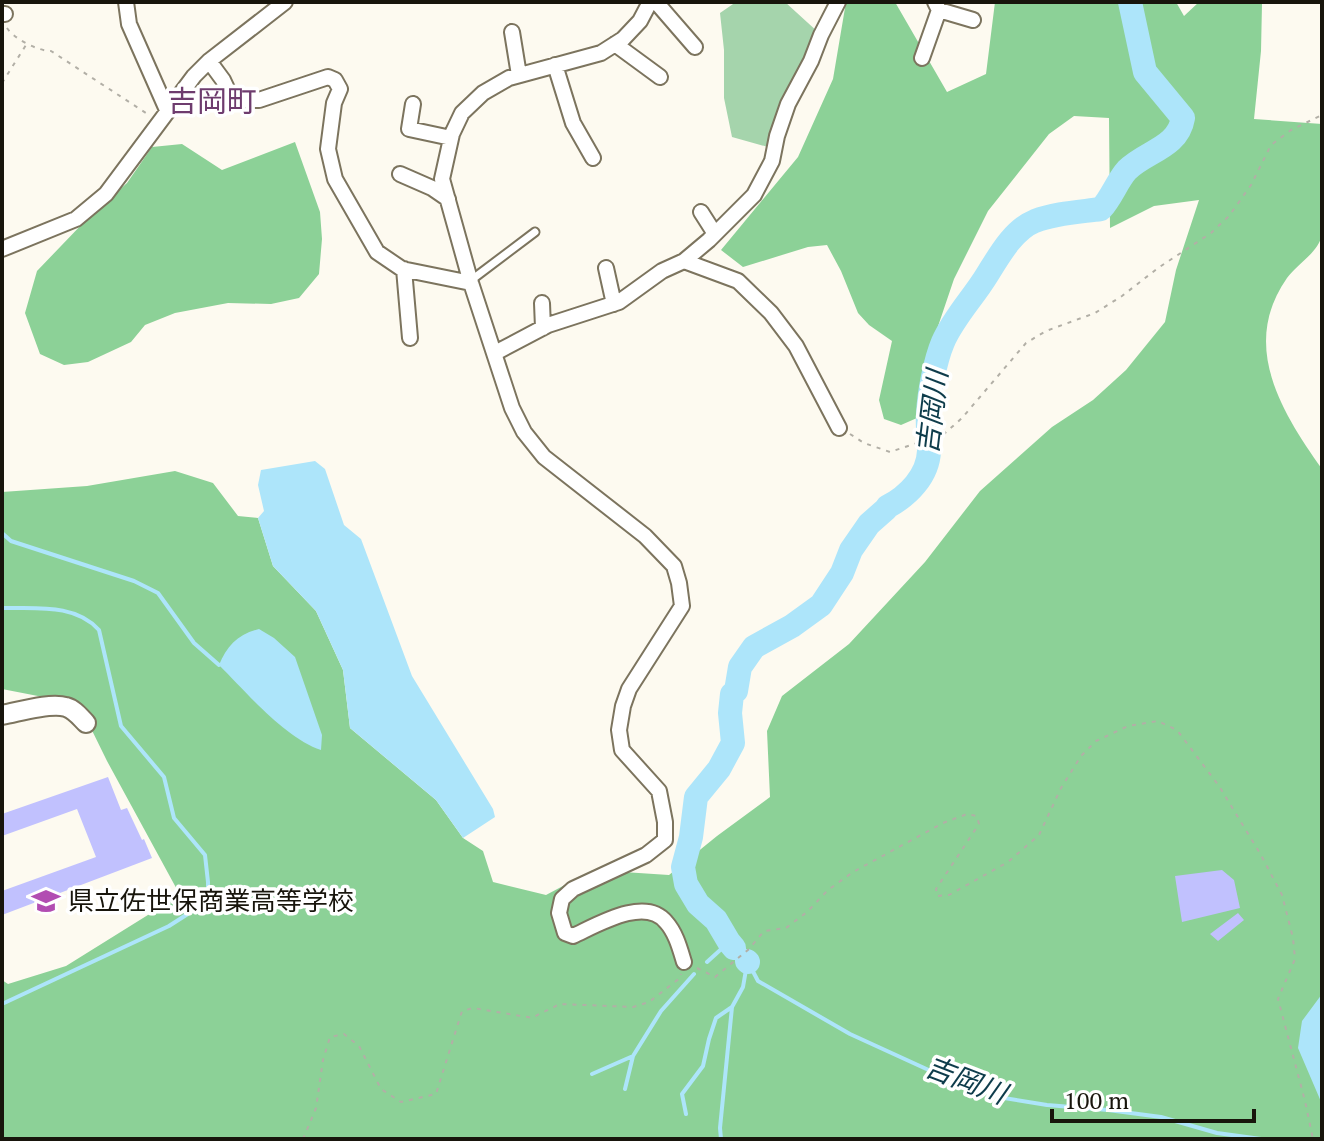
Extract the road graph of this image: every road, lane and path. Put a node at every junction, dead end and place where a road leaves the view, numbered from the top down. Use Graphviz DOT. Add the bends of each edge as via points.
graph roads {
  1 [pos="126,2"];
  2 [pos="285,2"];
  3 [pos="653,2"];
  4 [pos="838,2"];
  5 [pos="937,6"];
  6 [pos="3,16"];
  7 [pos="973,20"];
  8 [pos="512,32"];
  9 [pos="26,44"];
  10 [pos="615,44"];
  11 [pos="695,47"];
  12 [pos="922,58"];
  13 [pos="209,61"];
  14 [pos="555,65"];
  15 [pos="519,75"];
  16 [pos="660,77"];
  17 [pos="2,83"];
  18 [pos="413,104"];
  19 [pos="1322,115"];
  20 [pos="164,116"];
  21 [pos="451,138"];
  22 [pos="593,158"];
  23 [pos="400,174"];
  24 [pos="448,199"];
  25 [pos="701,212"];
  26 [pos="535,232"];
  27 [pos="715,234"];
  28 [pos="2,249"];
  29 [pos="684,261"];
  30 [pos="606,268"];
  31 [pos="404,269"];
  32 [pos="470,282"];
  33 [pos="542,303"];
  34 [pos="614,304"];
  35 [pos="543,328"];
  36 [pos="410,338"];
  37 [pos="495,353"];
  38 [pos="839,428"];
  39 [pos="2,715"];
  40 [pos="86,723"];
  41 [pos="684,962"];
  42 [pos="303,1139"];
  43 [pos="1313,1139"];
  1 -- 20 [label="street" via="129,24"];
  2 -- 13 [label="street"];
  3 -- 10 [label="street"];
  3 -- 11 [label="street"];
  4 -- 27 [label="street" via="788,104 772,161 754,195"];
  5 -- 7 [label="street"];
  5 -- 12 [label="street"];
  6 -- 9 [label="path" via="11,34"];
  8 -- 15 [label="street"];
  9 -- 17 [label="path"];
  9 -- 20 [label="path" via="51,51"];
  10 -- 14 [label="street"];
  10 -- 16 [label="street"];
  13 -- 20 [label="street"];
  13 -- 31 [label="street" via="237,100 259,100 328,77 335,80 340,89 328,149 335,179 377,252"];
  14 -- 15 [label="street"];
  14 -- 22 [label="street" via="573,123"];
  15 -- 21 [label="street" via="483,93 462,113"];
  18 -- 21 [label="street" via="409,129"];
  19 -- 38 [label="path" via="1271,145 1251,185 1211,233 1095,313 1026,343 944,434 890,452"];
  20 -- 28 [label="street" via="106,194 76,219"];
  21 -- 24 [label="street" via="442,179"];
  23 -- 24 [label="street"];
  24 -- 32 [label="street"];
  25 -- 27 [label="street"];
  26 -- 32 [label="lane"];
  27 -- 29 [label="street"];
  29 -- 34 [label="street"];
  29 -- 38 [label="street" via="738,281 771,313 796,346"];
  30 -- 34 [label="street"];
  31 -- 32 [label="street"];
  31 -- 36 [label="street"];
  32 -- 37 [label="street"];
  33 -- 35 [label="street"];
  34 -- 35 [label="street"];
  35 -- 37 [label="street"];
  37 -- 41 [label="street" via="512,408 544,457 645,536 674,566 682,606 629,689 619,730 622,750 659,791 665,840 646,855 573,889 562,899 559,913 565,933 573,936 634,910 657,914 677,941"];
  39 -- 40 [label="street" via="64,706"];
  41 -- 42 [label="path" via="680,978 649,1002 633,1007 559,1004 533,1018 473,1008 462,1011 436,1094 401,1102 381,1089 359,1046 344,1034 330,1037 316,1108"];
  41 -- 43 [label="path" via="715,977 764,931 786,928 853,872 943,823 977,816 979,824 936,889 937,896 949,895 1008,862 1039,835 1061,788 1096,741 1128,726 1158,721 1177,730 1219,786 1282,895 1295,959 1278,999"];
}
